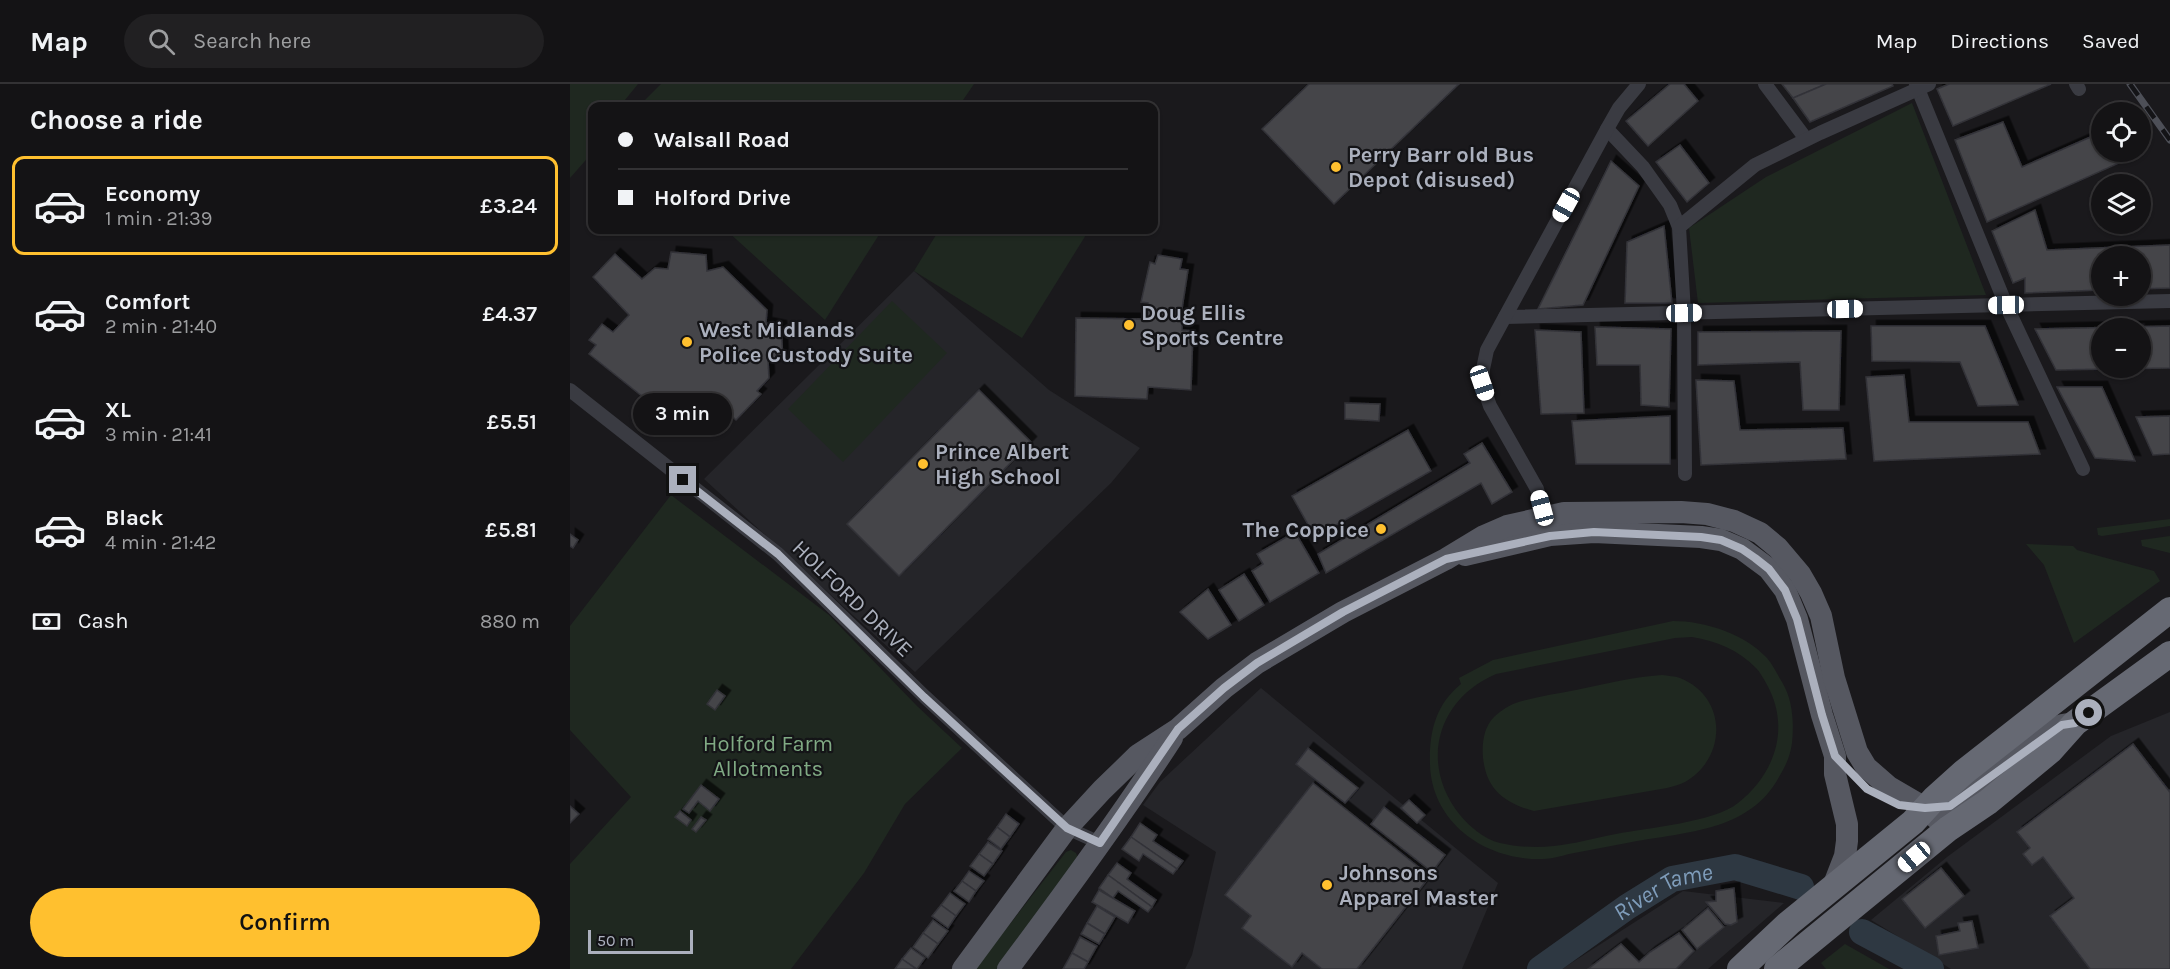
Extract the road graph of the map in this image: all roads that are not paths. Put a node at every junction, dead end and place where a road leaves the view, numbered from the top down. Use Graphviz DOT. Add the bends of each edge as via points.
graph roads {
  1 [pos="1639,84"];
  2 [pos="1765,84"];
  3 [pos="1921,86"];
  4 [pos="1607,129"];
  5 [pos="1806,140"];
  6 [pos="1679,227"];
  7 [pos="2170,301"];
  8 [pos="2006,305"];
  9 [pos="1684,313"];
  10 [pos="1505,317"];
  11 [pos="570,390"];
  12 [pos="2083,469"];
  13 [pos="1685,474"];
  14 [pos="1547,526"];
  15 [pos="2170,610"];
  16 [pos="2170,654"];
  17 [pos="2075,723"];
  18 [pos="1178,729"];
  19 [pos="1835,756"];
  20 [pos="1920,804"];
  21 [pos="1067,828"];
  22 [pos="1948,829"];
  23 [pos="1100,843"];
  24 [pos="1833,887"];
  25 [pos="963,969"];
  26 [pos="1008,969"];
  27 [pos="1740,969"];
  28 [pos="1777,969"];
  1 -- 4 [label="street"];
  2 -- 5 [label="street"];
  3 -- 5 [label="street"];
  3 -- 8 [label="street"];
  4 -- 6 [label="street" via="1643,167 1670,206"];
  4 -- 10 [label="street"];
  5 -- 6 [label="street" via="1755,165"];
  6 -- 9 [label="street"];
  7 -- 8 [label="street"];
  8 -- 9 [label="street"];
  8 -- 12 [label="street"];
  9 -- 10 [label="street"];
  9 -- 13 [label="street"];
  10 -- 14 [label="street" via="1487,350 1482,383 1490,406 1537,489"];
  11 -- 21 [label="street, HOLFORD DRIVE" via="778,554 924,697"];
  14 -- 18 [label="main road" via="1494,531 1359,603 1283,646 1224,688"];
  14 -- 19 [label="main road" via="1721,540 1742,549 1769,569 1785,590 1797,619"];
  14 -- 20 [label="main road" via="1564,513 1681,512 1734,521 1760,533 1785,554 1811,593 1821,616 1834,678 1857,752 1866,767 1889,787"];
  15 -- 20 [label="highway"];
  16 -- 17 [label="highway"];
  17 -- 20 [label="main road" via="2062,725 1950,806"];
  17 -- 22 [label="highway" via="2050,752"];
  18 -- 21 [label="main road" via="1138,755"];
  18 -- 23 [label="main road"];
  19 -- 20 [label="main road" via="1880,797 1899,805"];
  19 -- 24 [label="main road" via="1847,841"];
  20 -- 22 [label="main road"];
  20 -- 24 [label="highway" via="1913,822"];
  21 -- 23 [label="street, HOLFORD DRIVE"];
  21 -- 25 [label="main road"];
  22 -- 28 [label="highway"];
  23 -- 26 [label="main road"];
  24 -- 27 [label="highway"];
}
